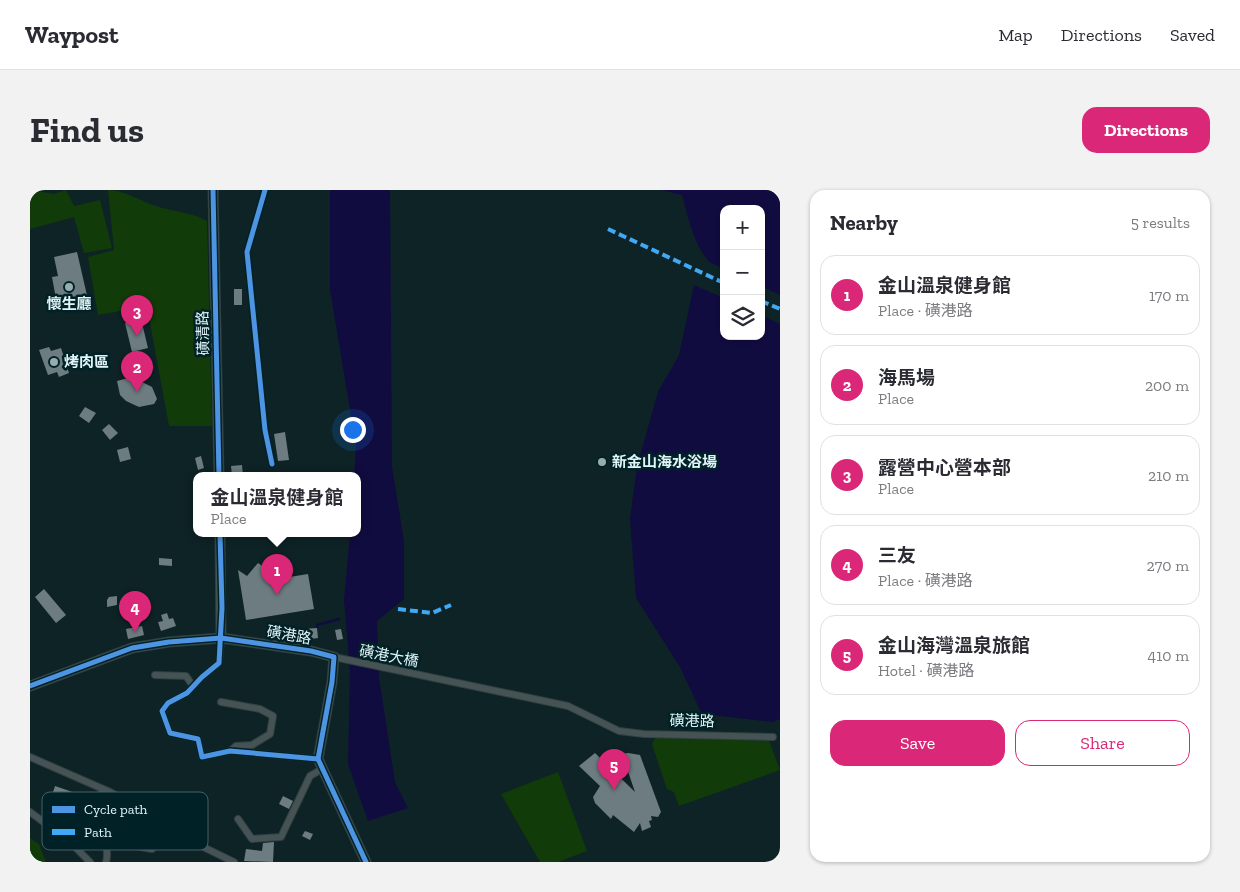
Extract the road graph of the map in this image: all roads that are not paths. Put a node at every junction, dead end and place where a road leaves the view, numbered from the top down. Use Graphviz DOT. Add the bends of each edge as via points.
graph roads {
  1 [pos="212,190"];
  2 [pos="219,472"];
  3 [pos="220,537"];
  4 [pos="221,638"];
  5 [pos="334,657"];
  6 [pos="155,675"];
  7 [pos="439,678"];
  8 [pos="30,686"];
  9 [pos="193,686"];
  10 [pos="221,702"];
  11 [pos="773,737"];
  12 [pos="230,750"];
  13 [pos="30,757"];
  14 [pos="318,759"];
  15 [pos="322,769"];
  16 [pos="103,789"];
  17 [pos="102,792"];
  18 [pos="109,792"];
  19 [pos="30,812"];
  20 [pos="238,819"];
  21 [pos="42,821"];
  22 [pos="208,849"];
  23 [pos="78,850"];
  24 [pos="90,862"];
  25 [pos="234,862"];
  26 [pos="366,862"];
  1 -- 2 [label="street, 磺清路"];
  3 -- 4 [label="street"];
  4 -- 5 [label="street, 磺港路"];
  4 -- 8 [label="street, 磺港路" via="132,648"];
  4 -- 9 [label="street" via="219,663"];
  5 -- 7 [label="street, 磺港大橋"];
  5 -- 14 [label="street"];
  6 -- 9 [label="street" via="186,676"];
  7 -- 11 [label="street, 磺港路" via="568,706 619,731"];
  9 -- 12 [label="street" via="162,711 170,733 198,739 202,757"];
  10 -- 12 [label="street" via="273,716 270,734 260,741"];
  12 -- 14 [label="street"];
  13 -- 16 [label="street"];
  14 -- 15 [label="street"];
  15 -- 20 [label="street" via="310,776 281,837 252,839"];
  15 -- 26 [label="street"];
  16 -- 17 [label="street"];
  16 -- 18 [label="street"];
  19 -- 21 [label="street"];
  22 -- 25 [label="street"];
  23 -- 24 [label="street"];
}
